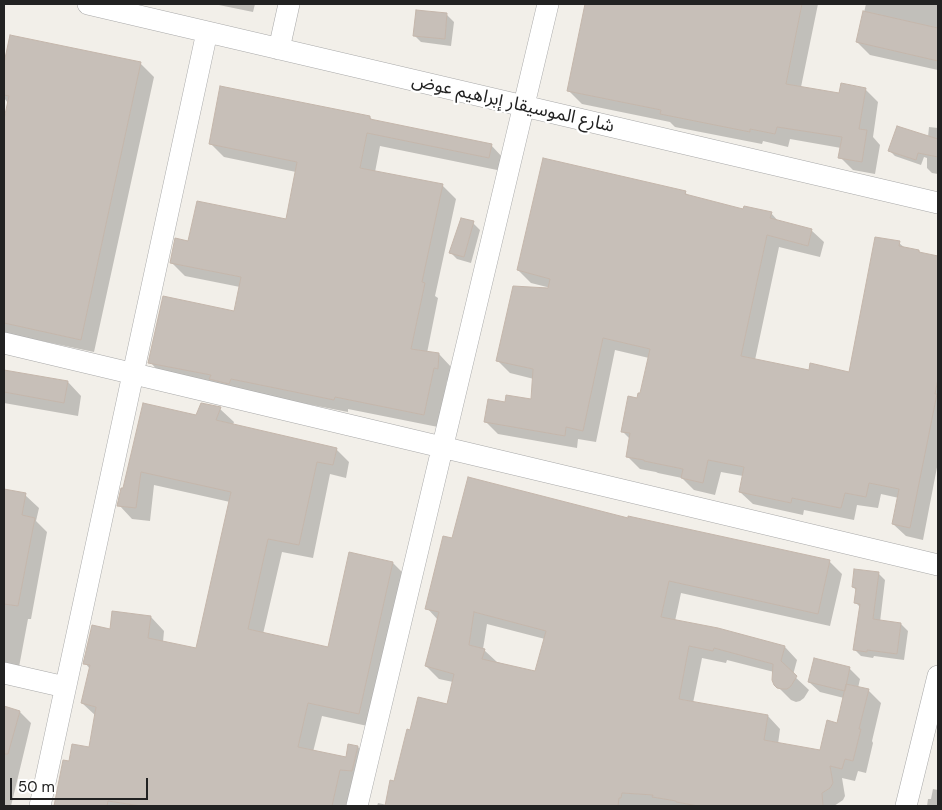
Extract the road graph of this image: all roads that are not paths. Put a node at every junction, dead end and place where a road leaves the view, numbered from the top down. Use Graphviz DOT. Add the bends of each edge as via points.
graph roads {
  1 [pos="88,4"];
  2 [pos="290,4"];
  3 [pos="548,4"];
  4 [pos="207,32"];
  5 [pos="278,49"];
  6 [pos="524,106"];
  7 [pos="938,203"];
  8 [pos="4,344"];
  9 [pos="133,374"];
  10 [pos="443,447"];
  11 [pos="938,565"];
  12 [pos="4,673"];
  13 [pos="938,676"];
  14 [pos="65,688"];
  15 [pos="40,806"];
  16 [pos="357,806"];
  17 [pos="906,806"];
  1 -- 4 [label="street, شارع الموسيقار إبراهيم عوض"];
  2 -- 5 [label="street"];
  3 -- 6 [label="street"];
  4 -- 5 [label="street, شارع الموسيقار إبراهيم عوض"];
  4 -- 9 [label="street"];
  5 -- 6 [label="street, شارع الموسيقار إبراهيم عوض"];
  6 -- 7 [label="street, شارع الموسيقار إبراهيم عوض"];
  6 -- 10 [label="street"];
  8 -- 9 [label="street"];
  9 -- 10 [label="street"];
  9 -- 14 [label="street"];
  10 -- 11 [label="street"];
  10 -- 16 [label="street"];
  12 -- 14 [label="street"];
  13 -- 17 [label="street"];
  14 -- 15 [label="street"];
}
